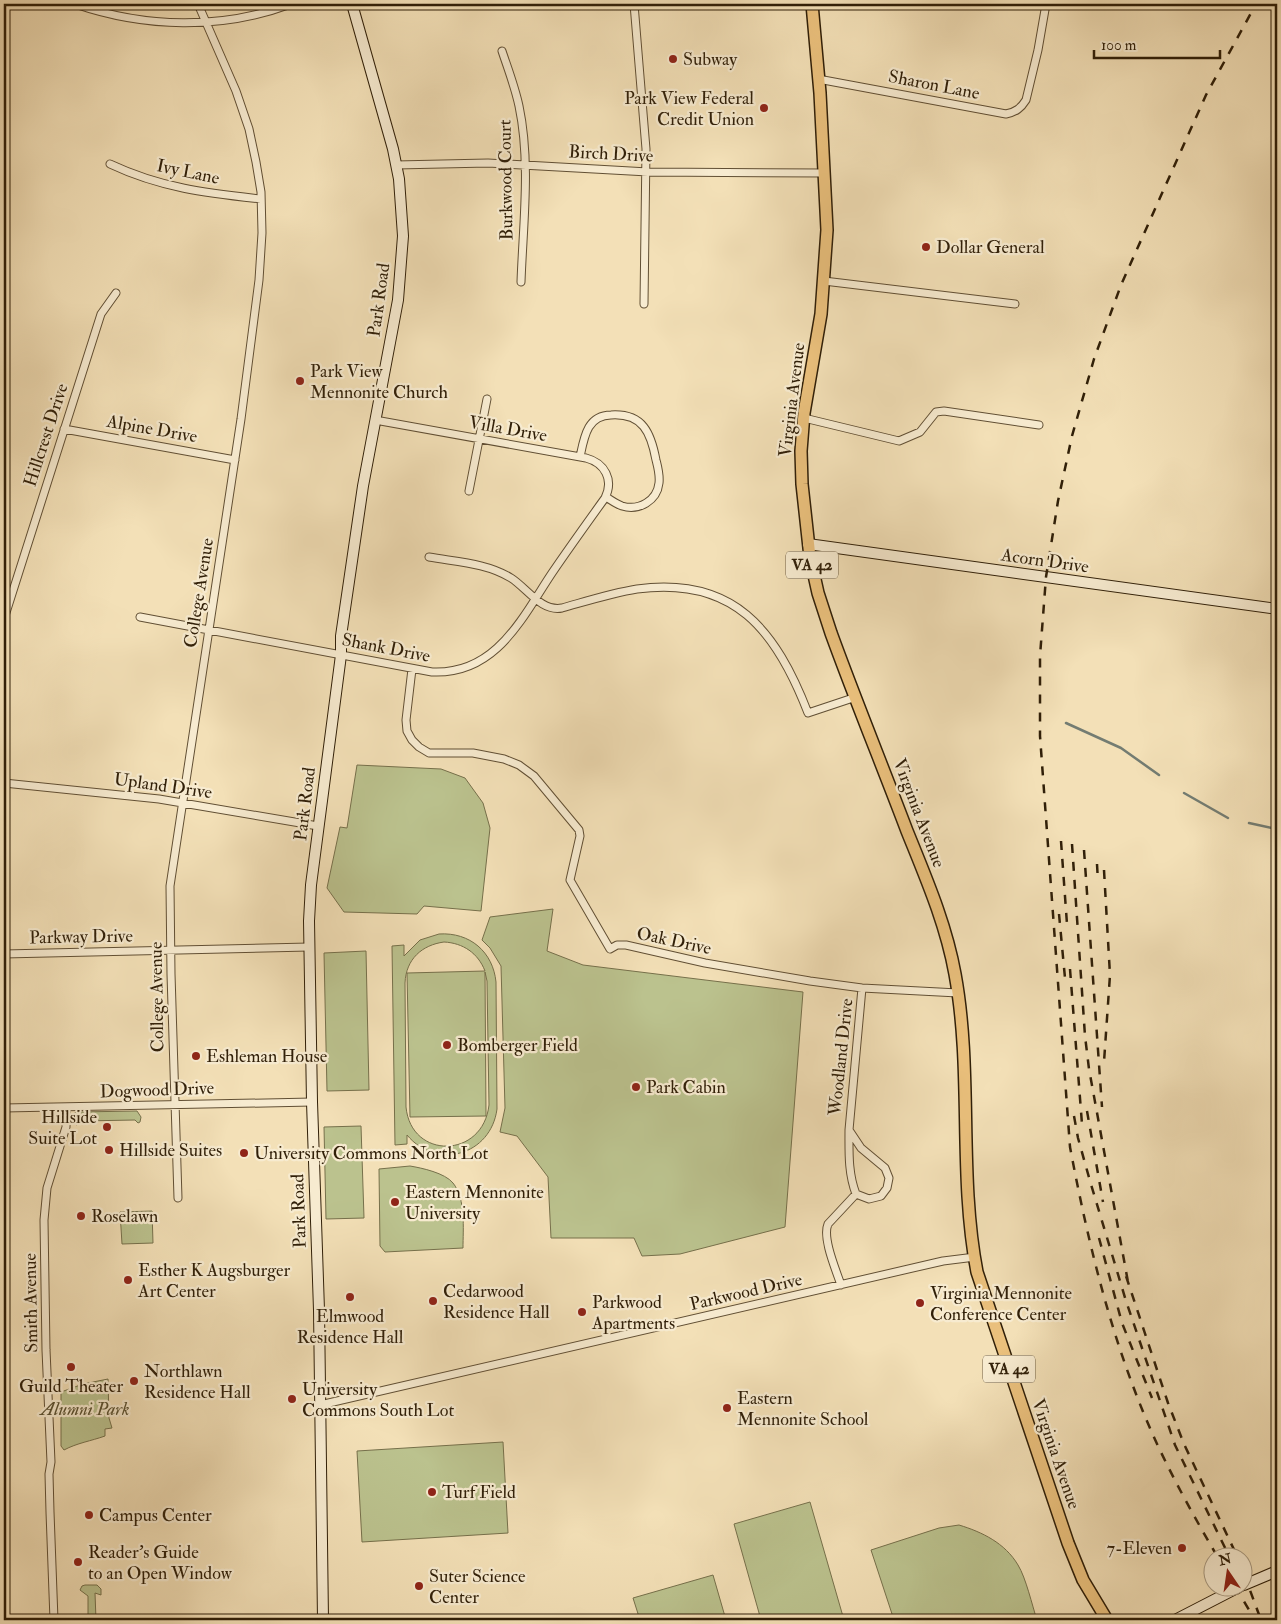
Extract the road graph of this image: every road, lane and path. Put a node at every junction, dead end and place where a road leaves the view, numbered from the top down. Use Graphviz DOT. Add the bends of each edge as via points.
graph roads {
  1 [pos="75,4"];
  2 [pos="198,4"];
  3 [pos="291,4"];
  4 [pos="352,4"];
  5 [pos="634,4"];
  6 [pos="812,4"];
  7 [pos="1046,4"];
  8 [pos="205,22"];
  9 [pos="502,51"];
  10 [pos="818,79"];
  11 [pos="110,164"];
  12 [pos="525,164"];
  13 [pos="396,165"];
  14 [pos="646,172"];
  15 [pos="825,173"];
  16 [pos="261,199"];
  17 [pos="824,281"];
  18 [pos="521,282"];
  19 [pos="116,293"];
  20 [pos="644,304"];
  21 [pos="1015,304"];
  22 [pos="487,399"];
  23 [pos="804,418"];
  24 [pos="376,420"];
  25 [pos="1040,426"];
  26 [pos="64,429"];
  27 [pos="479,440"];
  28 [pos="580,457"];
  29 [pos="235,460"];
  30 [pos="469,491"];
  31 [pos="606,497"];
  32 [pos="808,544"];
  33 [pos="430,557"];
  34 [pos="536,599"];
  35 [pos="1277,609"];
  36 [pos="140,617"];
  37 [pos="4,618"];
  38 [pos="208,630"];
  39 [pos="341,655"];
  40 [pos="412,669"];
  41 [pos="856,697"];
  42 [pos="4,783"];
  43 [pos="182,802"];
  44 [pos="318,826"];
  45 [pos="309,947"];
  46 [pos="170,950"];
  47 [pos="4,954"];
  48 [pos="862,988"];
  49 [pos="958,992"];
  50 [pos="312,1102"];
  51 [pos="175,1104"];
  52 [pos="4,1108"];
  53 [pos="66,1108"];
  54 [pos="849,1130"];
  55 [pos="856,1194"];
  56 [pos="178,1198"];
  57 [pos="974,1257"];
  58 [pos="841,1285"];
  59 [pos="320,1405"];
  60 [pos="1277,1571"];
  61 [pos="1254,1581"];
  62 [pos="1222,1596"];
  63 [pos="54,1620"];
  64 [pos="323,1620"];
  65 [pos="1107,1620"];
  66 [pos="1175,1620"];
  1 -- 8 [label="street" via="137,20"];
  2 -- 8 [label="street, College Avenue"];
  3 -- 8 [label="street" via="225,21"];
  4 -- 13 [label="street, Park Road"];
  5 -- 14 [label="street"];
  6 -- 10 [label="main road, Virginia Avenue / VA 42"];
  7 -- 10 [label="street, Sharon Lane" via="1026,100 1017,110 1006,114"];
  8 -- 16 [label="street, College Avenue" via="244,113"];
  9 -- 12 [label="street, Burkwood Court" via="519,104"];
  10 -- 15 [label="main road, Virginia Avenue / VA 42"];
  11 -- 16 [label="street, Ivy Lane" via="179,188"];
  12 -- 13 [label="street, Birch Drive"];
  12 -- 14 [label="street, Birch Drive"];
  12 -- 18 [label="street, Burkwood Court"];
  13 -- 24 [label="street, Park Road" via="403,236 401,274"];
  14 -- 15 [label="street, Birch Drive"];
  14 -- 20 [label="street"];
  15 -- 17 [label="main road, Virginia Avenue / VA 42" via="827,230"];
  16 -- 29 [label="street, College Avenue" via="260,270"];
  17 -- 21 [label="street"];
  17 -- 23 [label="main road, Virginia Avenue / VA 42"];
  19 -- 26 [label="street, Hillcrest Drive" via="101,314"];
  22 -- 27 [label="street"];
  23 -- 25 [label="street" via="899,441 920,432 936,412 944,411"];
  23 -- 32 [label="main road, Virginia Avenue / VA 42" via="802,484"];
  24 -- 27 [label="street, Villa Drive"];
  24 -- 39 [label="street, Park Road" via="363,486"];
  26 -- 29 [label="street, Alpine Drive"];
  26 -- 37 [label="street, Hillcrest Drive"];
  27 -- 28 [label="street, Villa Drive"];
  27 -- 30 [label="street"];
  28 -- 31 [label="street, Villa Drive" via="594,461 605,470 609,484"];
  28 -- 31 [label="street" via="585,432 599,417 609,414 626,416 647,430 659,476 655,494 644,504 634,507 622,506"];
  29 -- 38 [label="street, College Avenue"];
  31 -- 34 [label="street, Shank Drive"];
  32 -- 35 [label="street, Acorn Drive"];
  32 -- 41 [label="main road, Virginia Avenue / VA 42" via="821,604"];
  33 -- 34 [label="street" via="498,571 520,584"];
  34 -- 40 [label="street, Shank Drive" via="503,643 480,661 445,672"];
  34 -- 41 [label="street" via="556,609 646,588 682,588 709,594 737,608 765,631 784,661 808,713"];
  36 -- 38 [label="street, Shank Drive"];
  38 -- 39 [label="street, Shank Drive"];
  38 -- 43 [label="street, College Avenue"];
  39 -- 40 [label="street, Shank Drive"];
  39 -- 44 [label="street, Park Road"];
  40 -- 48 [label="street, Oak Drive" via="406,723 409,736 416,745 429,753 482,754 519,765 536,777 578,825 580,836 570,880 610,949 626,945 753,972"];
  41 -- 49 [label="main road, Virginia Avenue / VA 42" via="940,914"];
  42 -- 43 [label="street, Upland Drive"];
  43 -- 44 [label="street, Upland Drive"];
  43 -- 46 [label="street, College Avenue" via="170,890"];
  44 -- 45 [label="street, Park Road" via="310,891"];
  45 -- 46 [label="street, Parkway Drive"];
  45 -- 50 [label="street, Park Road"];
  46 -- 47 [label="street, Parkway Drive"];
  46 -- 51 [label="street, College Avenue"];
  48 -- 49 [label="street, Oak Drive"];
  48 -- 54 [label="street, Woodland Drive"];
  49 -- 57 [label="main road, Virginia Avenue / VA 42" via="964,1066 967,1189"];
  50 -- 51 [label="street, Dogwood Drive"];
  50 -- 59 [label="street, Park Road"];
  51 -- 53 [label="street, Dogwood Drive"];
  51 -- 56 [label="street, College Avenue"];
  52 -- 53 [label="street, Dogwood Drive"];
  53 -- 63 [label="street, Smith Avenue" via="66,1127 47,1188 44,1220"];
  54 -- 55 [label="street, Woodland Drive" via="849,1170"];
  54 -- 55 [label="street, Woodland Drive" via="861,1148 885,1168 889,1178 881,1196 869,1199"];
  55 -- 58 [label="street" via="826,1228"];
  57 -- 58 [label="street, Parkwood Drive"];
  57 -- 65 [label="main road, Virginia Avenue / VA 42" via="1068,1543 1083,1580"];
  58 -- 59 [label="street, Parkwood Drive"];
  59 -- 64 [label="street, Park Road"];
  60 -- 61 [label="street"];
  62 -- 66 [label="street"];
}
